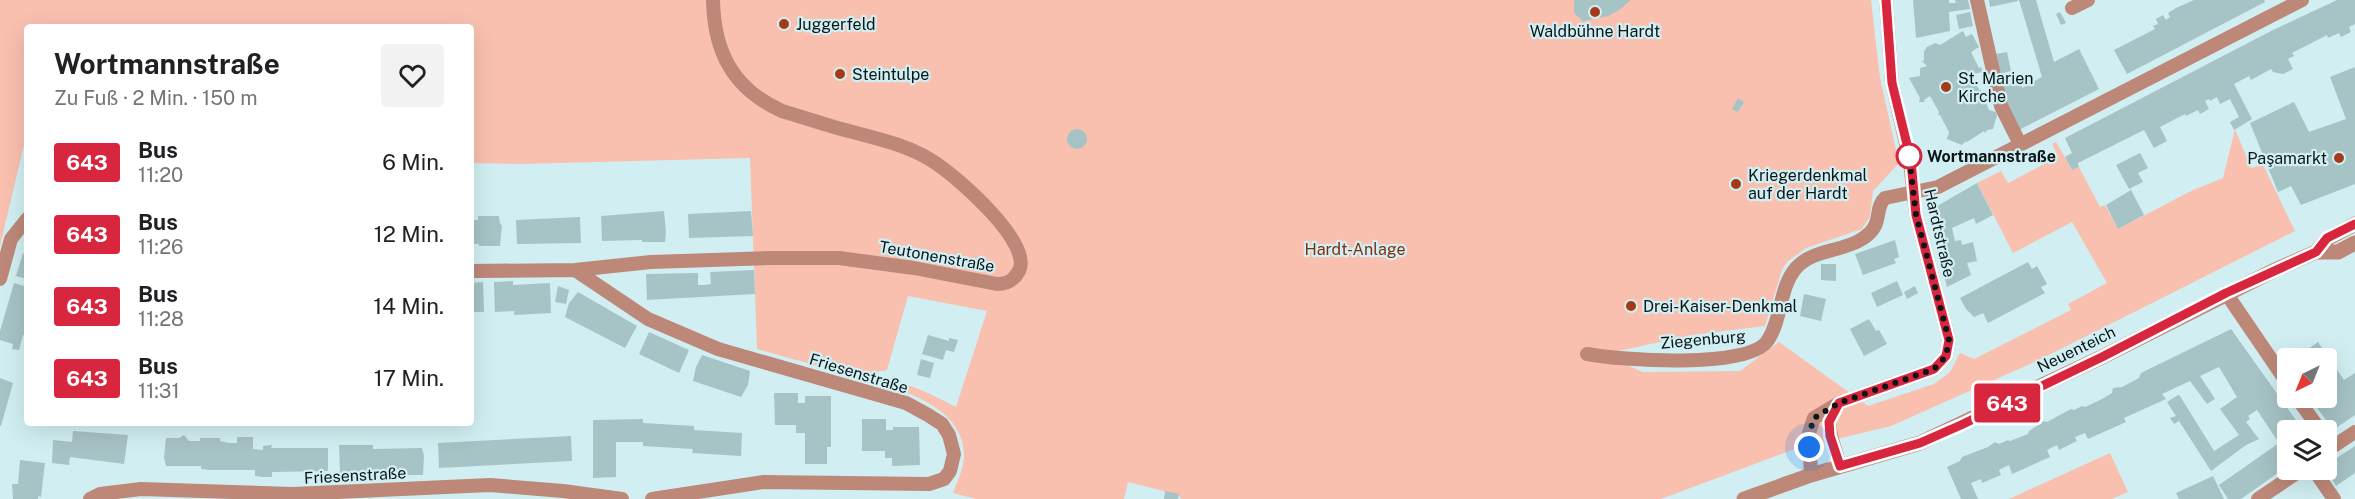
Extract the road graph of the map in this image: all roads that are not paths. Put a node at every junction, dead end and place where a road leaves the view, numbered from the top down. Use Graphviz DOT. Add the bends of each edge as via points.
graph roads {
  1 [pos="713,0"];
  2 [pos="1886,0"];
  3 [pos="1977,0"];
  4 [pos="2088,0"];
  5 [pos="2302,0"];
  6 [pos="2073,8"];
  7 [pos="2020,144"];
  8 [pos="1913,193"];
  9 [pos="24,223"];
  10 [pos="2355,224"];
  11 [pos="2355,243"];
  12 [pos="2316,252"];
  13 [pos="575,270"];
  14 [pos="474,271"];
  15 [pos="0,279"];
  16 [pos="2226,293"];
  17 [pos="1587,354"];
  18 [pos="2277,368"];
  19 [pos="1839,403"];
  20 [pos="2355,432"];
  21 [pos="2337,441"];
  22 [pos="1840,466"];
  23 [pos="1811,476"];
  24 [pos="2286,480"];
  25 [pos="2321,480"];
  26 [pos="90,499"];
  27 [pos="622,499"];
  28 [pos="652,499"];
  29 [pos="1744,499"];
  30 [pos="2258,499"];
  31 [pos="2334,499"];
  1 -- 13 [label="street, Teutonenstraße" via="720,49 751,93 782,111 886,141 936,163 976,197 1008,234 1021,257 1021,267 1010,281 997,284 839,258 651,262"];
  2 -- 8 [label="street, Hardtstraße" via="1892,83 1911,161"];
  3 -- 7 [label="street" via="2001,106"];
  4 -- 6 [label="street"];
  5 -- 7 [label="street"];
  7 -- 8 [label="street" via="1938,188"];
  8 -- 17 [label="street, Ziegenburg" via="1885,198 1877,225 1863,239 1814,256 1798,266 1787,285 1769,339 1748,354 1691,360 1634,360"];
  8 -- 19 [label="street, Hardtstraße" via="1949,340 1946,356 1934,369"];
  9 -- 15 [label="street" via="11,239"];
  10 -- 12 [label="street, Neuenteich" via="2327,238"];
  11 -- 12 [label="street, Neuenteich" via="2338,252"];
  12 -- 16 [label="street, Neuenteich"];
  13 -- 14 [label="street, Teutonenstraße"];
  13 -- 28 [label="street, Friesenstraße" via="648,319 718,349 906,403 942,424 953,445 950,471 944,479 929,483 764,482"];
  16 -- 18 [label="street"];
  16 -- 22 [label="street, Neuenteich" via="1961,425 1920,443"];
  19 -- 22 [label="street" via="1829,422"];
  19 -- 23 [label="street, Hardtstraße" via="1814,418 1809,434"];
  20 -- 21 [label="street"];
  22 -- 23 [label="street, Neuenteich"];
  23 -- 29 [label="street, Neuenteich"];
  24 -- 30 [label="street"];
  25 -- 31 [label="street"];
  26 -- 27 [label="street, Friesenstraße" via="141,489 293,494 490,485"];
}
